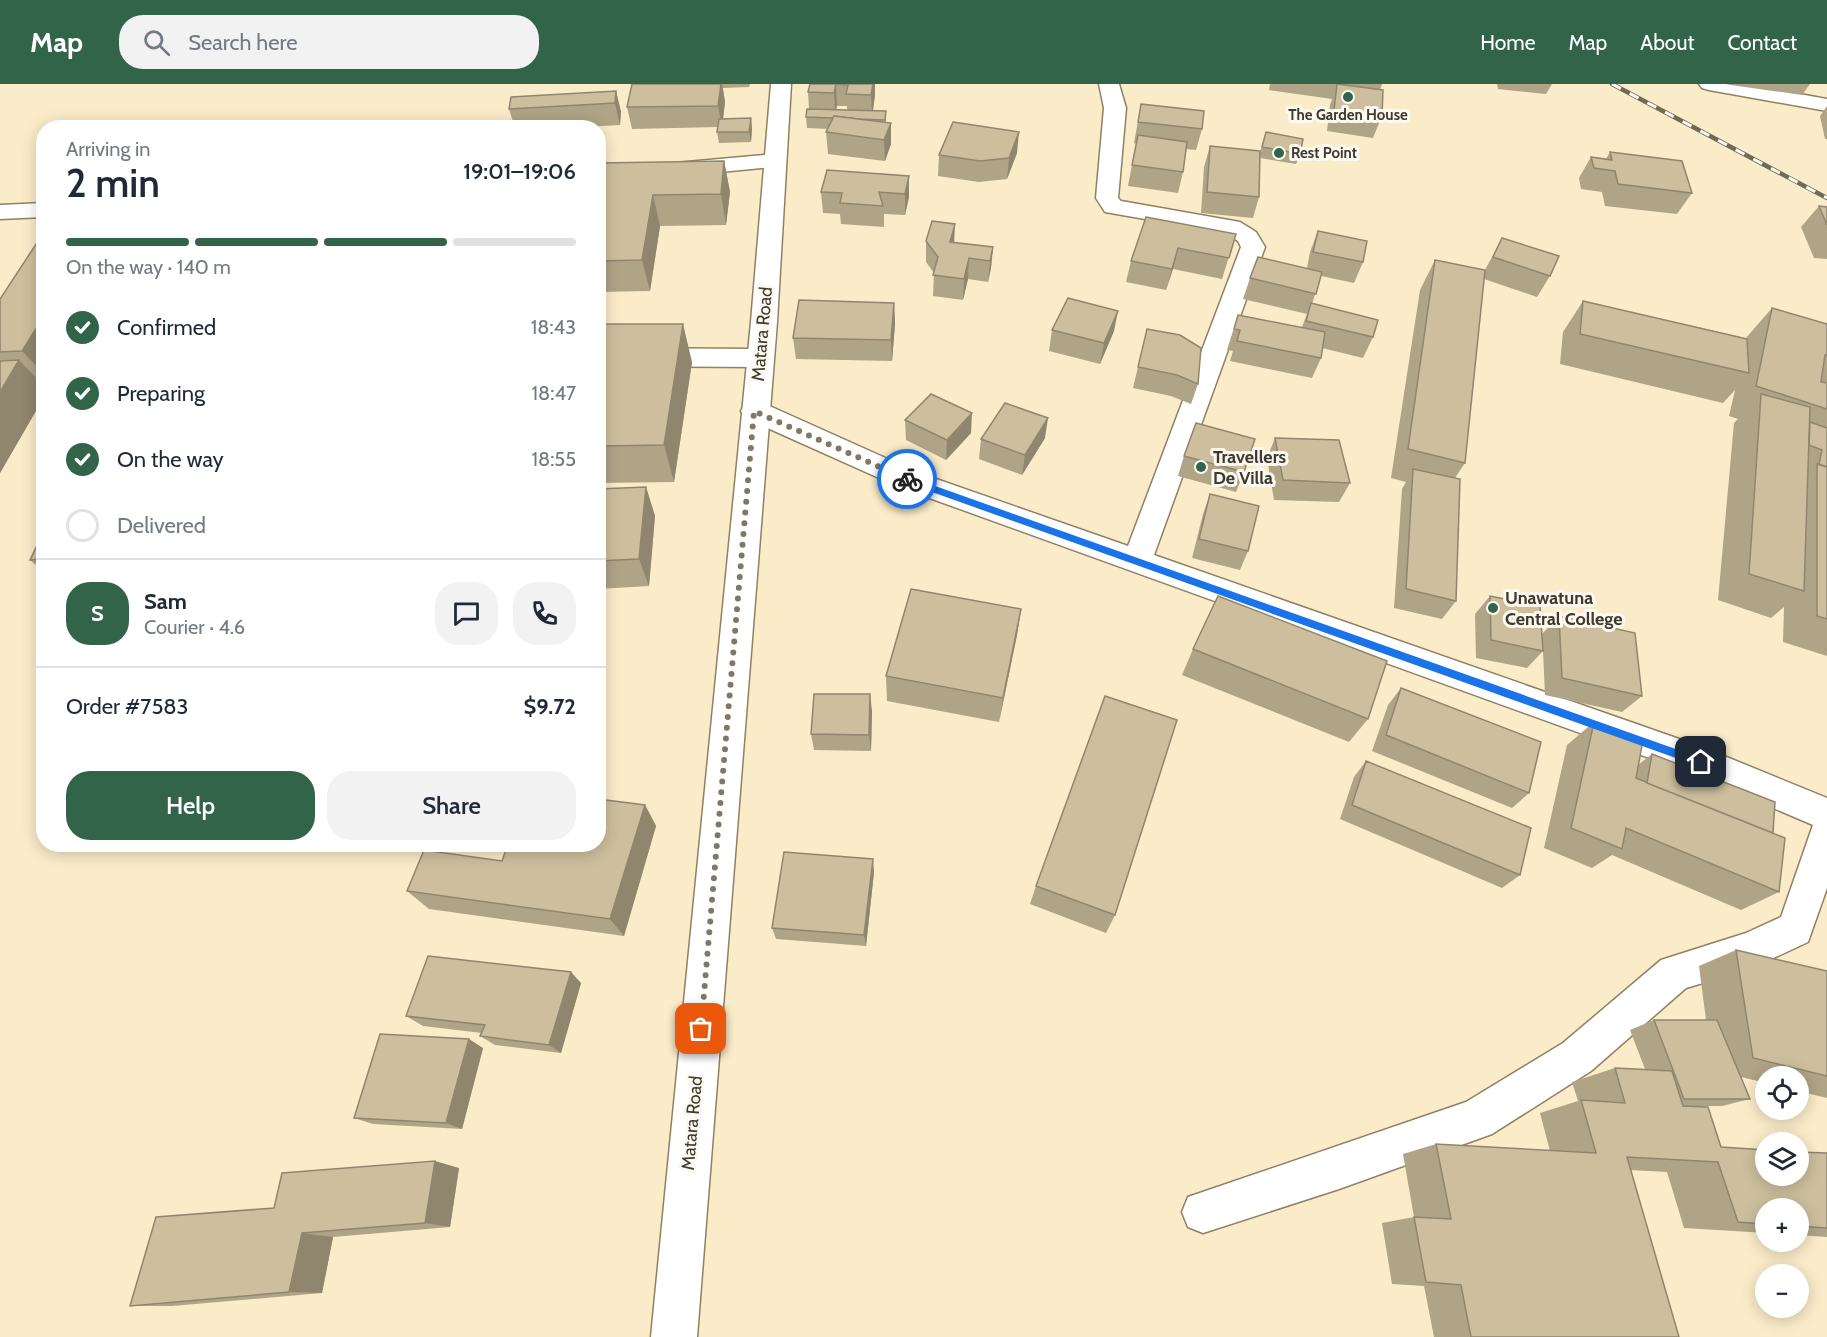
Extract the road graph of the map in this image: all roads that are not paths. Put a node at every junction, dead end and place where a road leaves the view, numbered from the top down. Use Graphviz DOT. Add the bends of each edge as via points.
graph roads {
  1 [pos="781,84"];
  2 [pos="1109,84"];
  3 [pos="1709,84"];
  4 [pos="1827,105"];
  5 [pos="775,161"];
  6 [pos="606,176"];
  7 [pos="36,210"];
  8 [pos="0,212"];
  9 [pos="606,357"];
  10 [pos="759,358"];
  11 [pos="754,411"];
  12 [pos="1137,561"];
  13 [pos="1827,814"];
  14 [pos="1827,834"];
  15 [pos="1203,1212"];
  16 [pos="674,1337"];
  1 -- 5 [label="main road, Matara Road"];
  2 -- 12 [label="main road" via="1115,108 1107,198 1113,207 1232,227 1248,237 1253,247"];
  3 -- 4 [label="main road"];
  5 -- 6 [label="main road"];
  5 -- 10 [label="main road, Matara Road"];
  7 -- 8 [label="main road"];
  9 -- 10 [label="main road"];
  10 -- 11 [label="main road, Matara Road"];
  11 -- 12 [label="main road" via="909,480"];
  11 -- 16 [label="main road, Matara Road"];
  12 -- 13 [label="main road" via="1701,762"];
  14 -- 15 [label="main road" via="1795,929 1750,950 1675,973 1577,1057 1477,1119"];
}
